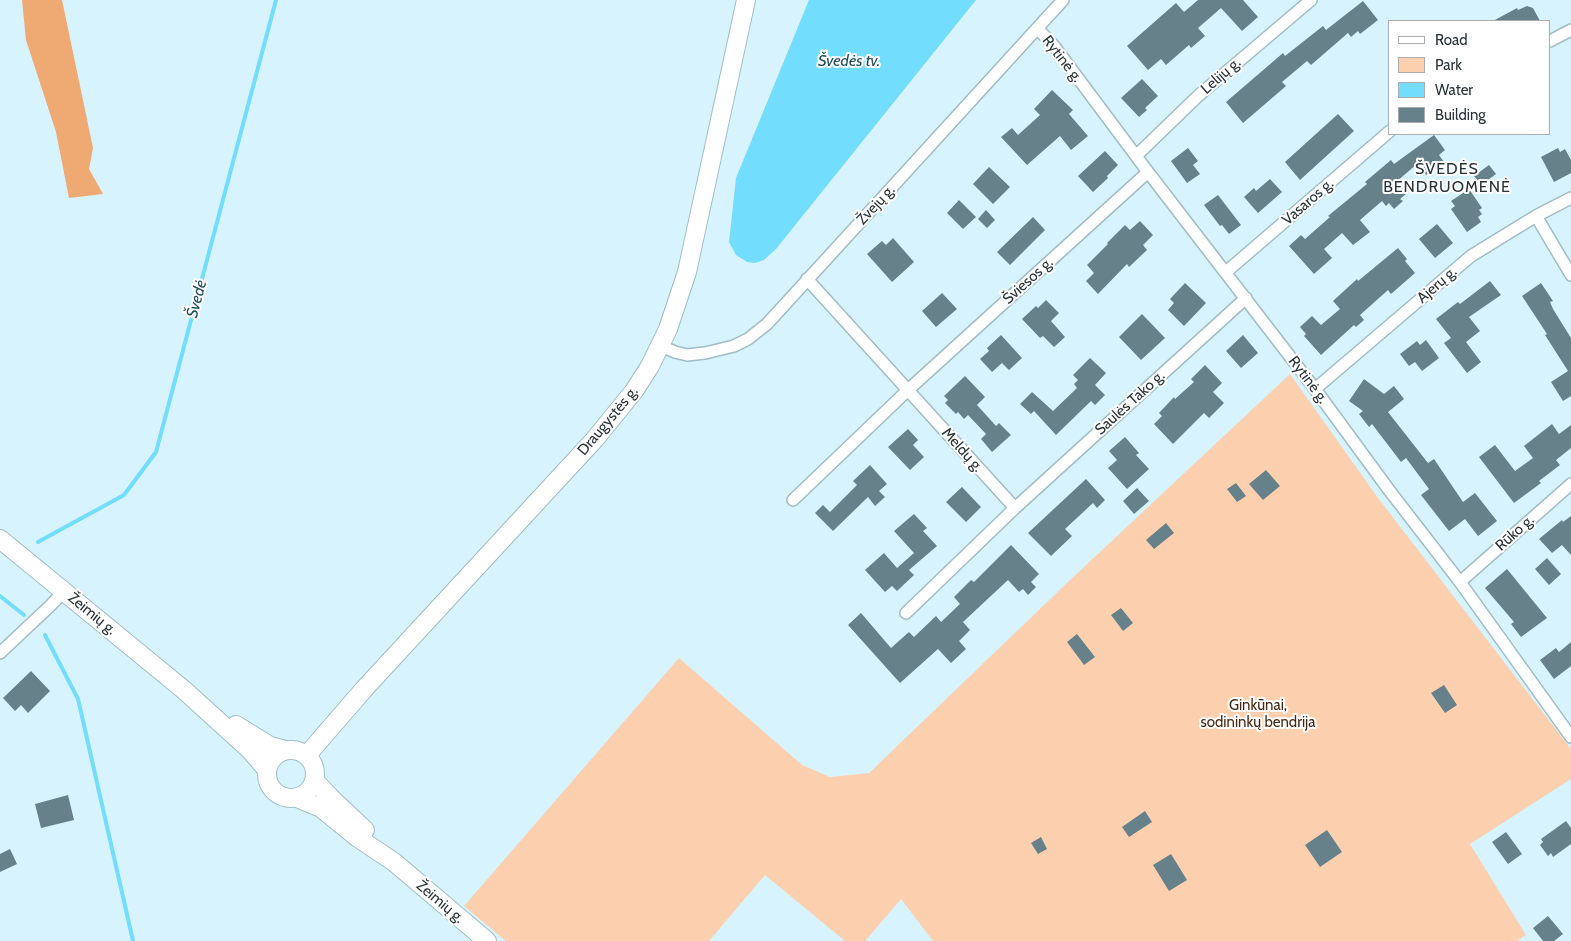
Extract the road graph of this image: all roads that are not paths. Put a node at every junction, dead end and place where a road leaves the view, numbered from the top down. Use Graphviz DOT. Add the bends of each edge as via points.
graph roads {
  1 [pos="746,0"];
  2 [pos="1064,0"];
  3 [pos="1311,0"];
  4 [pos="1038,29"];
  5 [pos="1571,30"];
  6 [pos="1551,40"];
  7 [pos="1388,133"];
  8 [pos="1136,156"];
  9 [pos="1148,172"];
  10 [pos="1571,198"];
  11 [pos="1536,216"];
  12 [pos="1226,272"];
  13 [pos="1571,275"];
  14 [pos="807,280"];
  15 [pos="1246,298"];
  16 [pos="661,346"];
  17 [pos="908,390"];
  18 [pos="1315,390"];
  19 [pos="1571,484"];
  20 [pos="793,500"];
  21 [pos="1015,508"];
  22 [pos="0,540"];
  23 [pos="1460,582"];
  24 [pos="64,591"];
  25 [pos="906,613"];
  26 [pos="0,653"];
  27 [pos="184,690"];
  28 [pos="1571,737"];
  29 [pos="285,750"];
  30 [pos="307,755"];
  31 [pos="267,770"];
  32 [pos="315,781"];
  33 [pos="297,798"];
  34 [pos="394,862"];
  35 [pos="487,941"];
  1 -- 16 [label="main road, Draugystės g." via="689,263"];
  2 -- 4 [label="street, Žvejų g."];
  3 -- 8 [label="street, Lelijų g." via="1198,96"];
  4 -- 8 [label="street, Rytinė g."];
  4 -- 14 [label="street, Žvejų g."];
  5 -- 6 [label="street"];
  7 -- 12 [label="street, Vasaros g."];
  8 -- 9 [label="street, Rytinė g."];
  9 -- 12 [label="street, Rytinė g."];
  9 -- 17 [label="street, Šviesos g."];
  10 -- 11 [label="street, Ajerų g."];
  11 -- 13 [label="street"];
  11 -- 18 [label="street, Ajerų g." via="1471,256"];
  12 -- 15 [label="street, Rytinė g."];
  14 -- 16 [label="street, Žvejų g." via="767,324 734,346 687,355"];
  14 -- 17 [label="street, Meldų g."];
  15 -- 18 [label="street, Rytinė g."];
  15 -- 21 [label="street, Saulės Tako g."];
  16 -- 30 [label="main road, Draugystės g." via="619,412"];
  17 -- 20 [label="street, Šviesos g."];
  17 -- 21 [label="street, Meldų g."];
  18 -- 23 [label="street, Rytinė g."];
  19 -- 23 [label="street, Rūko g."];
  21 -- 25 [label="street"];
  22 -- 24 [label="main road, Žeimių g."];
  23 -- 28 [label="street, Rytinė g."];
  24 -- 26 [label="street"];
  24 -- 27 [label="main road, Žeimių g."];
  27 -- 29 [label="main road, Žeimių g." via="253,737"];
  27 -- 31 [label="main road, Žeimių g." via="250,750"];
  29 -- 30 [label="main road" via="293,749"];
  29 -- 31 [label="main road" via="273,757"];
  30 -- 32 [label="main road" via="315,767"];
  31 -- 33 [label="main road" via="274,792"];
  32 -- 33 [label="main road" via="308,792"];
  32 -- 34 [label="main road, Žeimių g."];
  33 -- 34 [label="main road, Žeimių g." via="320,808"];
  34 -- 35 [label="main road, Žeimių g."];
}
